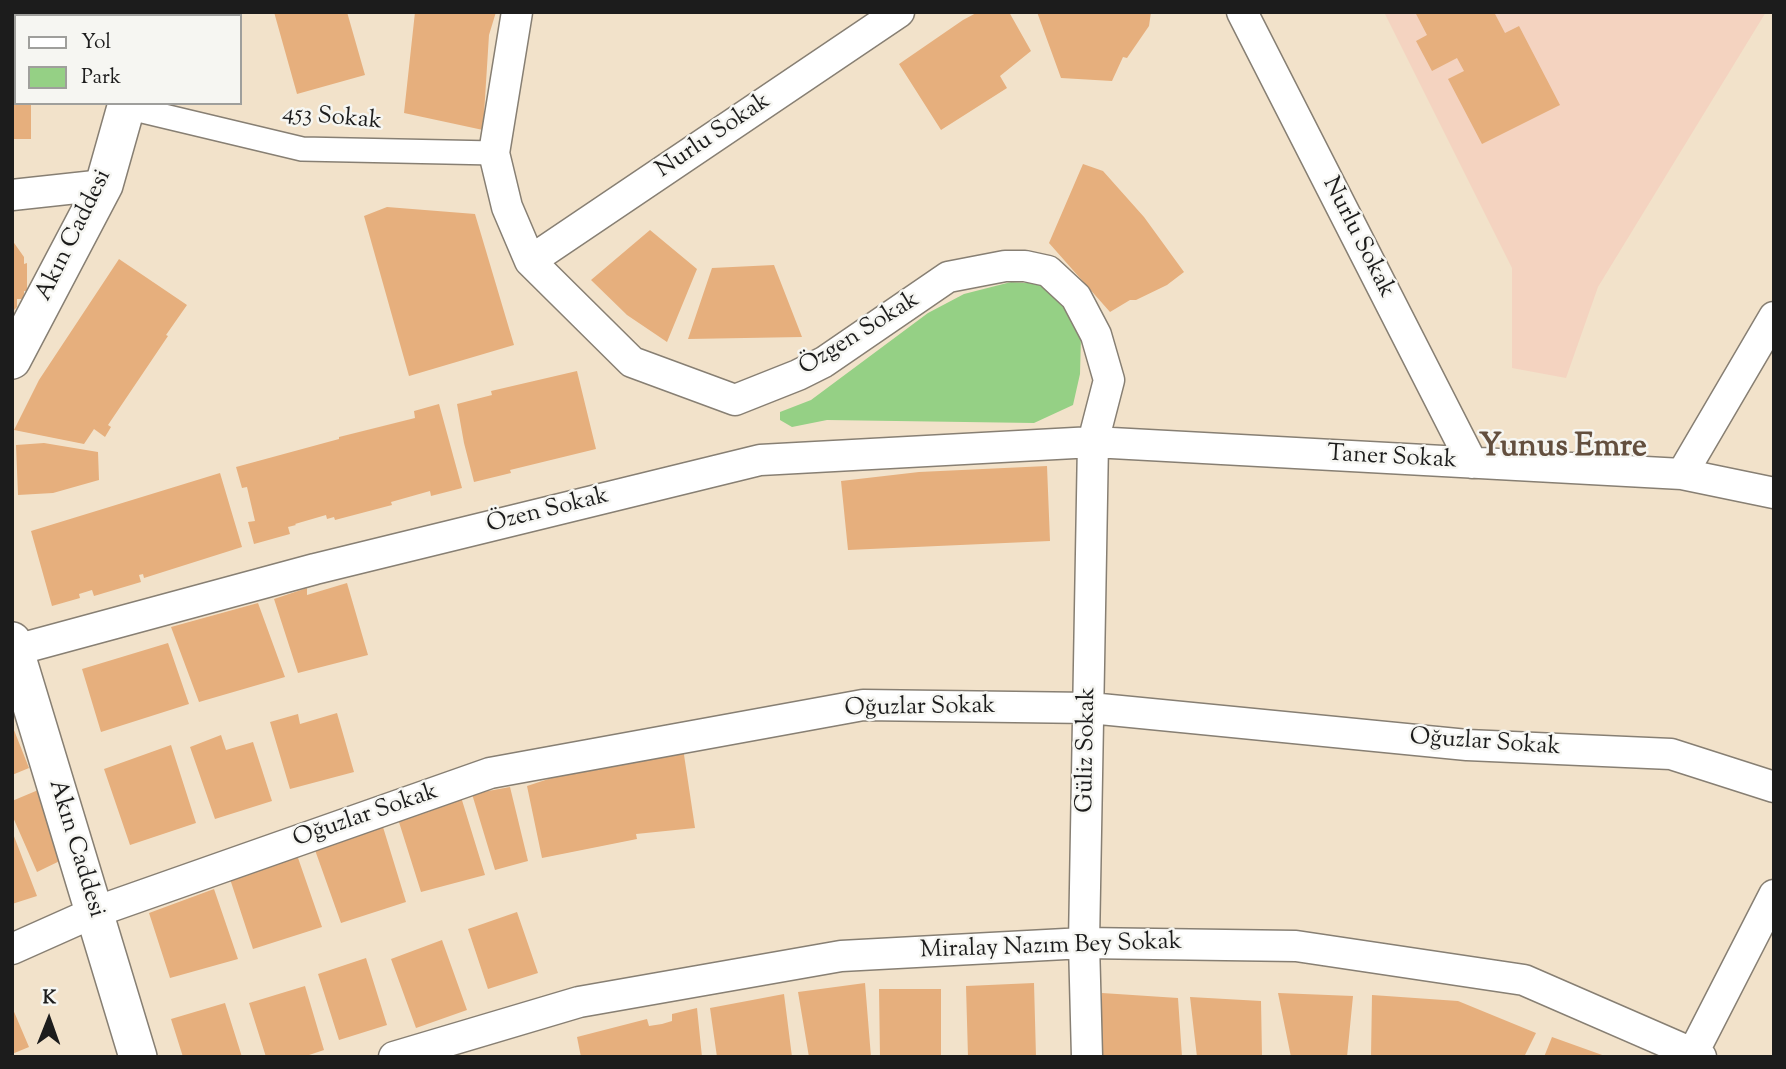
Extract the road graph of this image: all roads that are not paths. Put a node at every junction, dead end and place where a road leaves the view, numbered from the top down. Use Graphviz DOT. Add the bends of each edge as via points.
graph roads {
  1 [pos="517,12"];
  2 [pos="899,12"];
  3 [pos="1242,12"];
  4 [pos="126,105"];
  5 [pos="495,153"];
  6 [pos="104,185"];
  7 [pos="12,195"];
  8 [pos="530,261"];
  9 [pos="1774,317"];
  10 [pos="12,360"];
  11 [pos="1093,442"];
  12 [pos="1472,463"];
  13 [pos="1682,474"];
  14 [pos="1774,493"];
  15 [pos="13,647"];
  16 [pos="1090,708"];
  17 [pos="1774,788"];
  18 [pos="1774,895"];
  19 [pos="95,912"];
  20 [pos="1084,943"];
  21 [pos="12,949"];
  22 [pos="1695,1055"];
  23 [pos="138,1057"];
  24 [pos="394,1057"];
  25 [pos="1087,1057"];
  1 -- 5 [label="street, Özgen Sokak"];
  2 -- 8 [label="street, Nurlu Sokak"];
  3 -- 12 [label="street, Nurlu Sokak"];
  4 -- 5 [label="street, 453 Sokak" via="302,149"];
  4 -- 6 [label="street, Akın Caddesi"];
  5 -- 8 [label="street, Özgen Sokak" via="507,207"];
  6 -- 7 [label="street"];
  6 -- 10 [label="street, Akın Caddesi"];
  8 -- 11 [label="street, Özgen Sokak" via="632,362 735,400 824,362 948,277 1005,266 1048,271 1076,297 1096,335 1109,380"];
  9 -- 13 [label="street"];
  11 -- 12 [label="street, Taner Sokak"];
  11 -- 15 [label="street, Özen Sokak" via="760,460"];
  11 -- 16 [label="street, Güliz Sokak"];
  12 -- 13 [label="street, Taner Sokak"];
  13 -- 14 [label="street, Taner Sokak"];
  15 -- 19 [label="street, Akın Caddesi"];
  16 -- 17 [label="street, Oğuzlar Sokak" via="1467,744 1671,754"];
  16 -- 19 [label="street, Oğuzlar Sokak" via="863,705 490,773"];
  16 -- 20 [label="street, Güliz Sokak"];
  18 -- 22 [label="street"];
  19 -- 21 [label="street, Oğuzlar Sokak"];
  19 -- 23 [label="street, Akın Caddesi"];
  20 -- 22 [label="street, Miralay Nazım Bey Sokak" via="1296,946 1524,980"];
  20 -- 24 [label="street, Miralay Nazım Bey Sokak" via="841,956 579,1002"];
  20 -- 25 [label="street, Güliz Sokak"];
}
